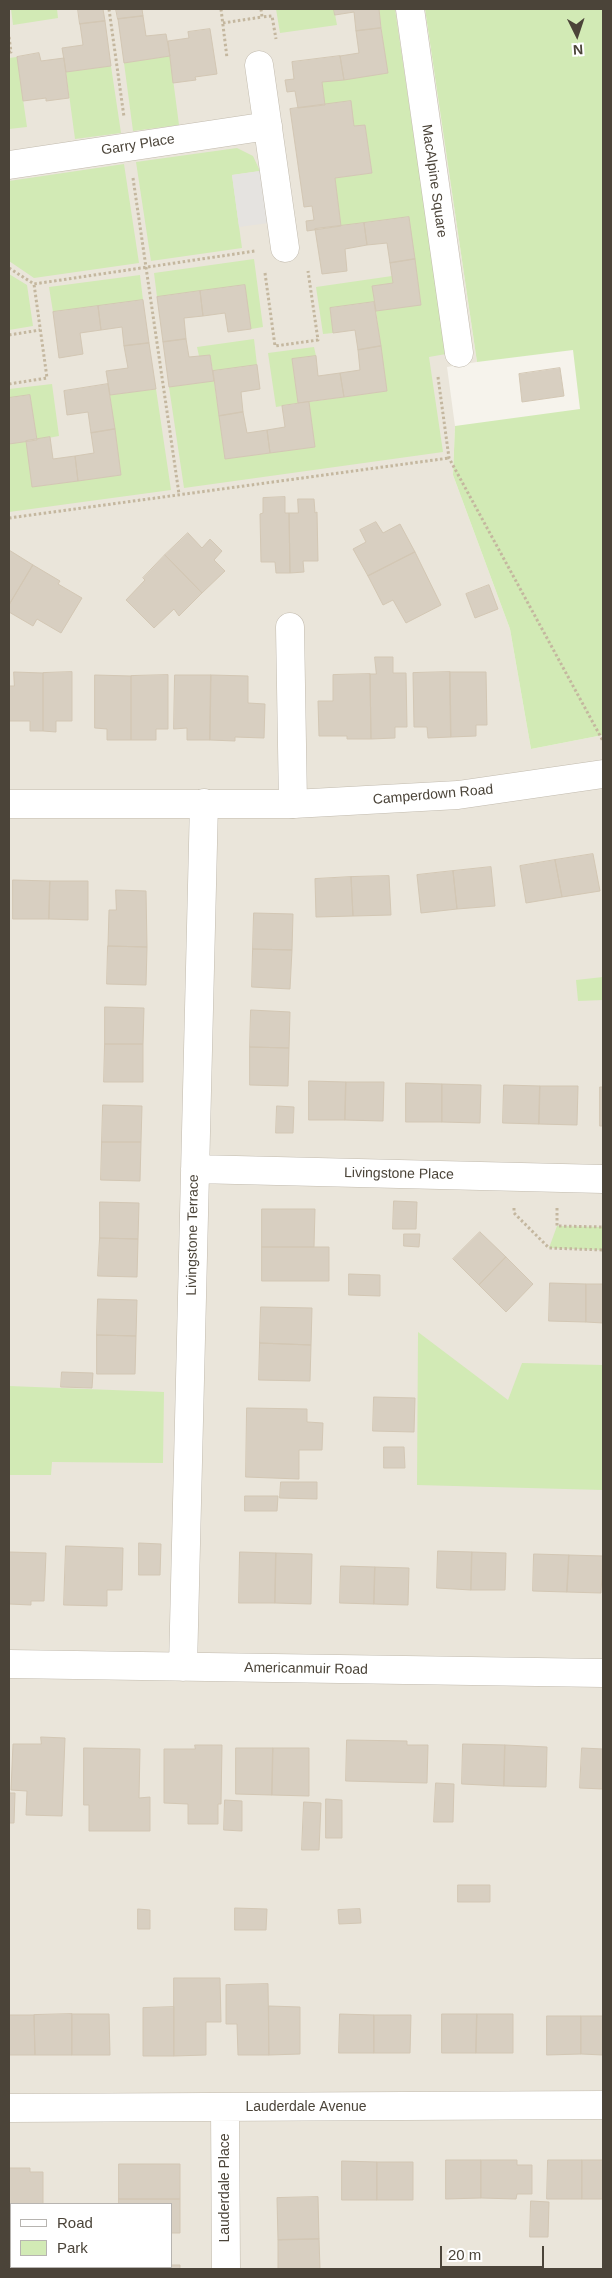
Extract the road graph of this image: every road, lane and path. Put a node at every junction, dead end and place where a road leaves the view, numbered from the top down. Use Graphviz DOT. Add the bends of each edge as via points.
graph roads {
  1 [pos="221,9"];
  2 [pos="410,9"];
  3 [pos="262,17"];
  4 [pos="223,23"];
  5 [pos="9,37"];
  6 [pos="9,52"];
  7 [pos="228,60"];
  8 [pos="259,65"];
  9 [pos="268,126"];
  10 [pos="9,165"];
  11 [pos="274,249"];
  12 [pos="146,267"];
  13 [pos="9,268"];
  14 [pos="34,284"];
  15 [pos="40,330"];
  16 [pos="9,335"];
  17 [pos="459,353"];
  18 [pos="9,384"];
  19 [pos="449,458"];
  20 [pos="179,494"];
  21 [pos="9,518"];
  22 [pos="290,627"];
  23 [pos="603,742"];
  24 [pos="603,774"];
  25 [pos="204,803"];
  26 [pos="9,804"];
  27 [pos="293,804"];
  28 [pos="195,1169"];
  29 [pos="515,1177"];
  30 [pos="558,1178"];
  31 [pos="603,1179"];
  32 [pos="603,1227"];
  33 [pos="603,1250"];
  34 [pos="9,1664"];
  35 [pos="183,1667"];
  36 [pos="603,1673"];
  37 [pos="603,2105"];
  38 [pos="225,2107"];
  39 [pos="9,2108"];
  40 [pos="226,2269"];
  1 -- 4 [label="path"];
  2 -- 17 [label="street, MacAlpine Square"];
  3 -- 4 [label="path"];
  4 -- 7 [label="path"];
  5 -- 6 [label="path"];
  8 -- 9 [label="street"];
  9 -- 10 [label="street, Garry Place"];
  9 -- 11 [label="street"];
  11 -- 11 [label="path" via="275,346 318,340 304,245"];
  11 -- 12 [label="path"];
  12 -- 14 [label="path"];
  12 -- 20 [label="path"];
  13 -- 14 [label="path"];
  14 -- 15 [label="path"];
  15 -- 16 [label="path"];
  15 -- 18 [label="path" via="47,378"];
  17 -- 19 [label="path" via="436,361"];
  19 -- 20 [label="path"];
  19 -- 23 [label="path"];
  20 -- 21 [label="path"];
  22 -- 27 [label="street"];
  24 -- 27 [label="street, Camperdown Road" via="458,796"];
  25 -- 26 [label="street, Camperdown Road"];
  25 -- 27 [label="street, Camperdown Road"];
  25 -- 28 [label="street, Livingstone Terrace"];
  28 -- 29 [label="street, Livingstone Place"];
  28 -- 35 [label="street, Livingstone Terrace"];
  29 -- 30 [label="street, Livingstone Place"];
  29 -- 33 [label="path" via="514,1213 549,1248"];
  30 -- 31 [label="street, Livingstone Place"];
  30 -- 32 [label="path" via="557,1226"];
  34 -- 35 [label="street, Americanmuir Road"];
  35 -- 36 [label="street, Americanmuir Road"];
  37 -- 38 [label="street, Lauderdale Avenue"];
  38 -- 39 [label="street, Lauderdale Avenue"];
  38 -- 40 [label="street, Lauderdale Place"];
}
